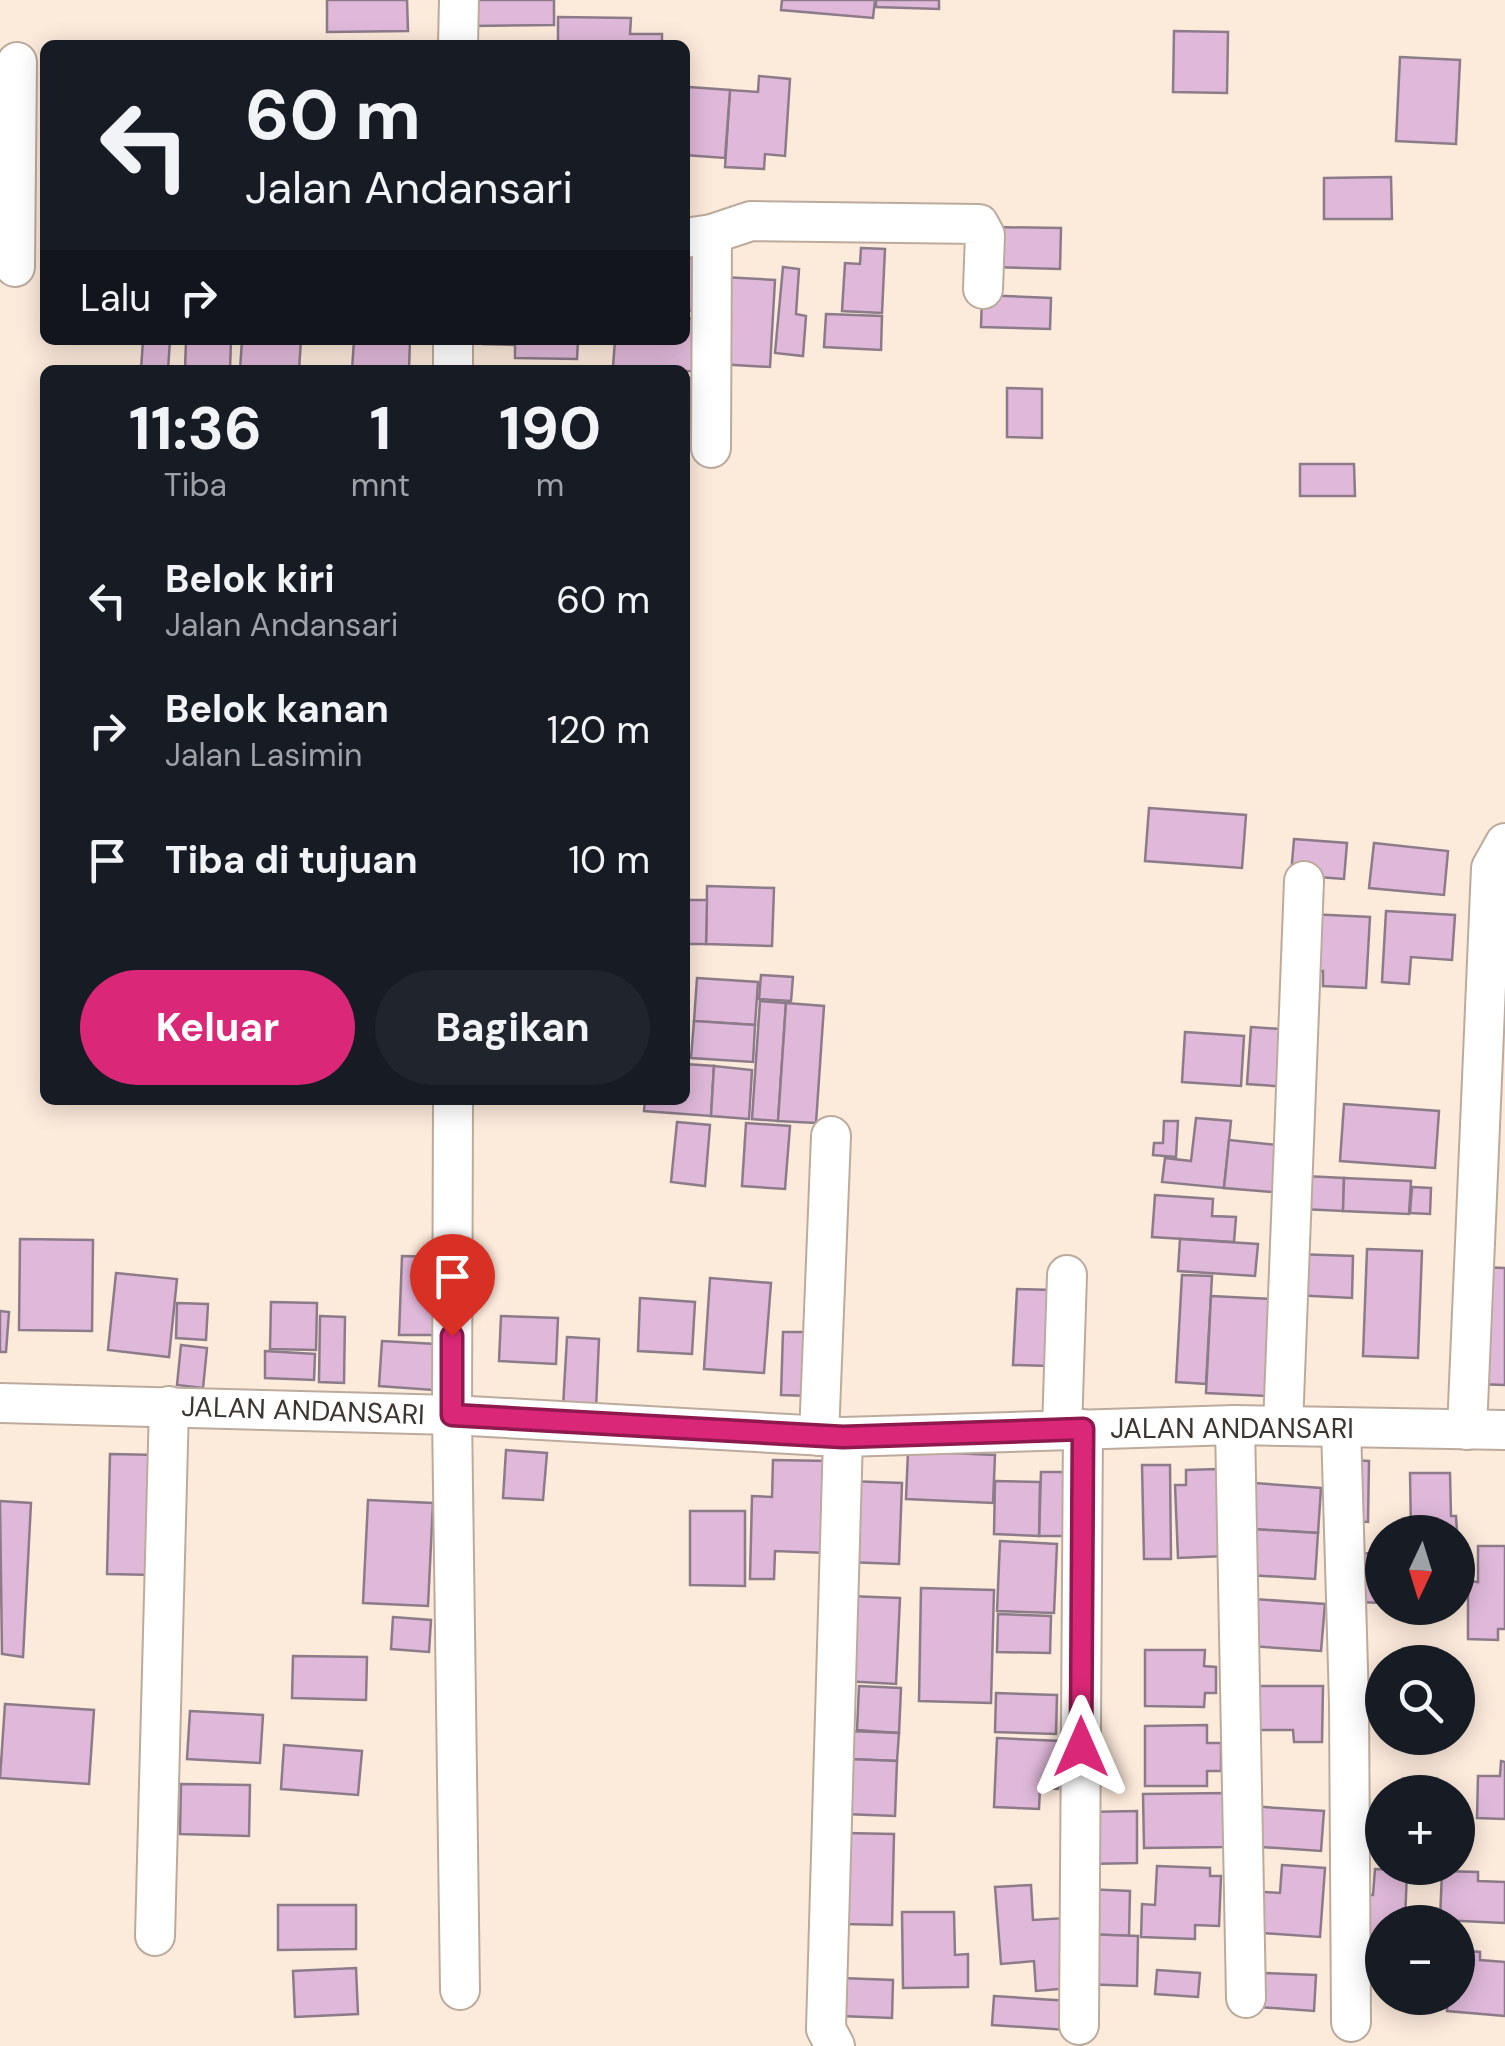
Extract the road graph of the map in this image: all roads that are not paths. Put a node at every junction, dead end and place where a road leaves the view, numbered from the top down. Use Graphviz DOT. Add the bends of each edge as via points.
graph roads {
  1 [pos="459,0"];
  2 [pos="458,40"];
  3 [pos="18,62"];
  4 [pos="698,236"];
  5 [pos="20,267"];
  6 [pos="983,289"];
  7 [pos="710,448"];
  8 [pos="1505,843"];
  9 [pos="1304,881"];
  10 [pos="454,1105"];
  11 [pos="830,1136"];
  12 [pos="1067,1275"];
  13 [pos="0,1403"];
  14 [pos="168,1406"];
  15 [pos="452,1415"];
  16 [pos="1235,1425"];
  17 [pos="1283,1426"];
  18 [pos="1342,1426"];
  19 [pos="1072,1429"];
  20 [pos="1467,1430"];
  21 [pos="1505,1430"];
  22 [pos="831,1436"];
  23 [pos="156,1936"];
  24 [pos="460,1990"];
  25 [pos="1246,1998"];
  26 [pos="1351,2022"];
  27 [pos="1080,2025"];
  28 [pos="835,2046"];
  1 -- 2 [label="street"];
  3 -- 5 [label="street"];
  4 -- 6 [label="street" via="752,221 979,224"];
  4 -- 7 [label="street"];
  8 -- 20 [label="street" via="1491,868"];
  9 -- 17 [label="street"];
  10 -- 15 [label="street"];
  11 -- 22 [label="street"];
  12 -- 19 [label="street"];
  13 -- 14 [label="street, JALAN ANDANSARI"];
  14 -- 15 [label="street, JALAN ANDANSARI"];
  14 -- 23 [label="street"];
  15 -- 22 [label="street, JALAN ANDANSARI"];
  15 -- 24 [label="street"];
  16 -- 17 [label="street, JALAN ANDANSARI"];
  16 -- 19 [label="street, JALAN ANDANSARI"];
  16 -- 25 [label="street"];
  17 -- 18 [label="street, JALAN ANDANSARI"];
  18 -- 20 [label="street, JALAN ANDANSARI"];
  18 -- 26 [label="street"];
  19 -- 22 [label="street, JALAN ANDANSARI"];
  19 -- 27 [label="street"];
  20 -- 21 [label="street, JALAN ANDANSARI"];
  22 -- 28 [label="street" via="826,2029"];
}
